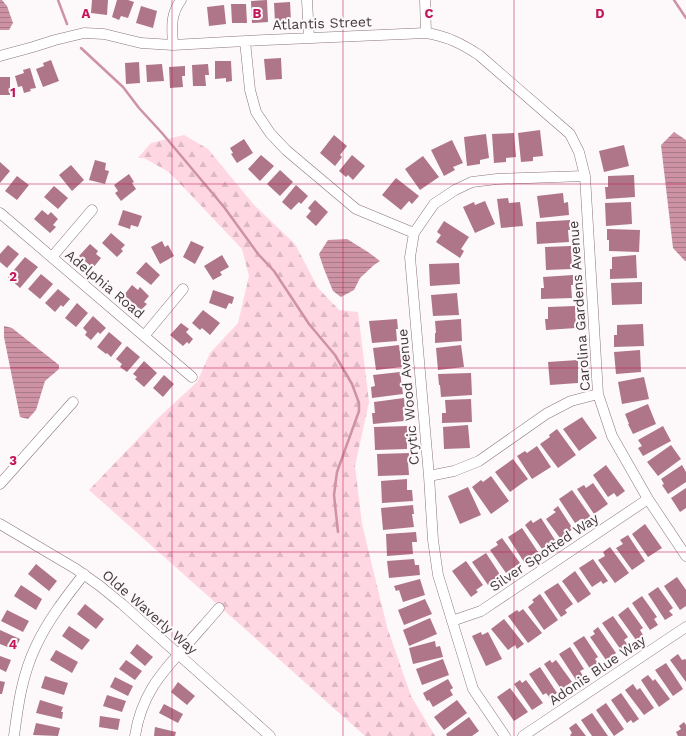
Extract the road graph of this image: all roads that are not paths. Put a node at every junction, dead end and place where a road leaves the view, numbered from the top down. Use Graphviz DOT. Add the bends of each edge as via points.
graph roads {
  1 [pos="181,0"];
  2 [pos="307,0"];
  3 [pos="425,0"];
  4 [pos="426,33"];
  5 [pos="309,38"];
  6 [pos="245,41"];
  7 [pos="173,45"];
  8 [pos="0,56"];
  9 [pos="585,176"];
  10 [pos="92,210"];
  11 [pos="0,213"];
  12 [pos="414,233"];
  13 [pos="52,257"];
  14 [pos="183,289"];
  15 [pos="144,336"];
  16 [pos="192,377"];
  17 [pos="598,394"];
  18 [pos="73,402"];
  19 [pos="429,476"];
  20 [pos="0,484"];
  21 [pos="648,499"];
  22 [pos="0,524"];
  23 [pos="686,556"];
  24 [pos="84,574"];
  25 [pos="220,608"];
  26 [pos="452,621"];
  27 [pos="686,627"];
  28 [pos="178,654"];
  29 [pos="14,736"];
  30 [pos="135,736"];
  31 [pos="270,736"];
  32 [pos="505,736"];
  33 [pos="523,736"];
  1 -- 7 [label="street" via="175,7 172,17"];
  2 -- 5 [label="street"];
  3 -- 4 [label="street"];
  4 -- 5 [label="street, Atlantis Street"];
  4 -- 9 [label="street, Atlantis Street" via="450,39 479,55 570,134 579,152"];
  5 -- 6 [label="street, Atlantis Street"];
  6 -- 7 [label="street, Atlantis Street"];
  6 -- 12 [label="street" via="250,90 256,112 270,133 286,150 356,209"];
  7 -- 8 [label="street, Atlantis Street" via="141,44 104,34 84,33"];
  9 -- 12 [label="street, Crytic Wood Avenue" via="472,182 434,204"];
  9 -- 17 [label="street, Carolina Gardens Avenue"];
  10 -- 13 [label="street"];
  11 -- 13 [label="street, Adelphia Road"];
  12 -- 19 [label="street, Crytic Wood Avenue" via="410,257"];
  13 -- 15 [label="street, Adelphia Road"];
  14 -- 15 [label="street"];
  15 -- 16 [label="street, Adelphia Road"];
  17 -- 19 [label="street" via="571,401 546,414 479,461 454,471"];
  17 -- 21 [label="street, Carolina Gardens Avenue" via="612,436"];
  18 -- 20 [label="street"];
  19 -- 26 [label="street, Crytic Wood Avenue" via="438,575"];
  21 -- 23 [label="street, Carolina Gardens Avenue"];
  21 -- 26 [label="street, Silver Spotted Way" via="481,611"];
  22 -- 24 [label="street, Olde Waverly Way"];
  24 -- 28 [label="street, Olde Waverly Way"];
  24 -- 29 [label="street" via="51,618 36,645 22,686"];
  25 -- 28 [label="street"];
  26 -- 32 [label="street, Crytic Wood Avenue" via="473,689"];
  27 -- 33 [label="street, Adonis Blue Way"];
  28 -- 30 [label="street" via="150,692 140,714"];
  28 -- 31 [label="street, Olde Waverly Way"];
}
